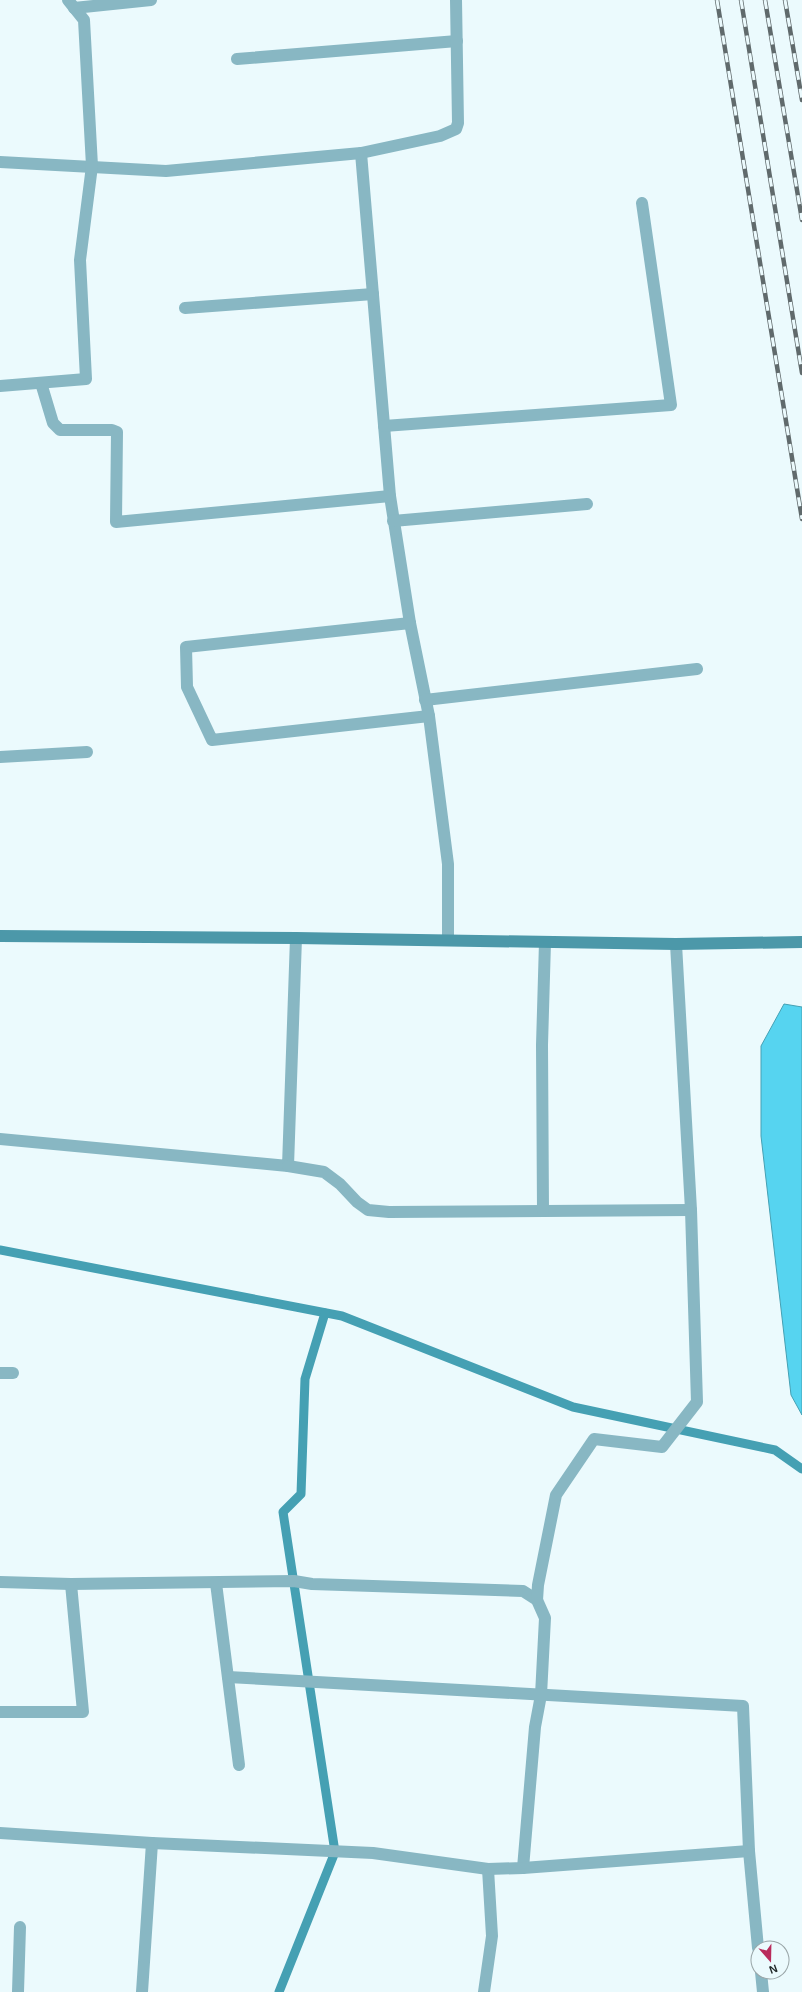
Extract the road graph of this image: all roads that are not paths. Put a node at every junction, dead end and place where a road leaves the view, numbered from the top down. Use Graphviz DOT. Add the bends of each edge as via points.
graph roads {
  1 [pos="151,0"];
  2 [pos="456,0"];
  3 [pos="71,4"];
  4 [pos="457,41"];
  5 [pos="238,59"];
  6 [pos="361,152"];
  7 [pos="0,162"];
  8 [pos="92,166"];
  9 [pos="642,203"];
  10 [pos="373,294"];
  11 [pos="185,308"];
  12 [pos="41,383"];
  13 [pos="0,386"];
  14 [pos="384,426"];
  15 [pos="390,496"];
  16 [pos="587,504"];
  17 [pos="393,521"];
  18 [pos="410,623"];
  19 [pos="698,669"];
  20 [pos="425,700"];
  21 [pos="429,716"];
  22 [pos="87,752"];
  23 [pos="0,757"];
  24 [pos="0,936"];
  25 [pos="296,938"];
  26 [pos="448,940"];
  27 [pos="545,942"];
  28 [pos="802,942"];
  29 [pos="676,944"];
  30 [pos="0,1139"];
  31 [pos="288,1166"];
  32 [pos="691,1210"];
  33 [pos="543,1211"];
  34 [pos="0,1373"];
  35 [pos="13,1373"];
  36 [pos="0,1582"];
  37 [pos="216,1583"];
  38 [pos="71,1584"];
  39 [pos="537,1600"];
  40 [pos="228,1677"];
  41 [pos="541,1695"];
  42 [pos="0,1712"];
  43 [pos="239,1765"];
  44 [pos="0,1833"];
  45 [pos="152,1843"];
  46 [pos="749,1852"];
  47 [pos="523,1868"];
  48 [pos="488,1869"];
  49 [pos="20,1927"];
  50 [pos="757,1940"];
  51 [pos="762,1980"];
  52 [pos="18,1992"];
  53 [pos="142,1992"];
  54 [pos="484,1992"];
  55 [pos="763,1992"];
  1 -- 3 [label="street"];
  2 -- 4 [label="street"];
  3 -- 8 [label="street" via="84,20"];
  4 -- 5 [label="street"];
  4 -- 6 [label="street" via="456,129 440,136"];
  6 -- 8 [label="street" via="166,171"];
  6 -- 10 [label="street"];
  7 -- 8 [label="street"];
  8 -- 12 [label="street" via="80,260 86,379"];
  9 -- 14 [label="street" via="671,405"];
  10 -- 11 [label="street"];
  10 -- 14 [label="street"];
  12 -- 13 [label="street"];
  12 -- 15 [label="street" via="53,423 60,430 116,432 116,522"];
  14 -- 15 [label="street"];
  15 -- 17 [label="street"];
  16 -- 17 [label="street"];
  17 -- 18 [label="street"];
  18 -- 20 [label="street"];
  18 -- 21 [label="street" via="186,647 187,687 212,740"];
  19 -- 20 [label="street"];
  20 -- 21 [label="street"];
  21 -- 26 [label="street" via="448,864"];
  22 -- 23 [label="street"];
  24 -- 25 [label="street"];
  25 -- 26 [label="street"];
  25 -- 31 [label="street"];
  26 -- 27 [label="street"];
  27 -- 29 [label="street"];
  27 -- 33 [label="street" via="542,1045"];
  28 -- 29 [label="street"];
  29 -- 32 [label="street"];
  30 -- 31 [label="street"];
  31 -- 33 [label="street" via="324,1172 368,1210"];
  32 -- 33 [label="street"];
  32 -- 39 [label="street" via="697,1402 662,1447 594,1439 556,1495"];
  34 -- 35 [label="street"];
  36 -- 38 [label="street"];
  37 -- 38 [label="street"];
  37 -- 39 [label="street" via="294,1581 312,1584 523,1592"];
  37 -- 40 [label="street"];
  38 -- 42 [label="street" via="83,1712"];
  39 -- 41 [label="street" via="545,1618"];
  40 -- 41 [label="street"];
  40 -- 43 [label="street"];
  41 -- 46 [label="street" via="743,1706"];
  41 -- 47 [label="street" via="535,1727"];
  44 -- 45 [label="street"];
  45 -- 48 [label="street" via="373,1854"];
  45 -- 53 [label="street"];
  46 -- 47 [label="street"];
  46 -- 50 [label="street"];
  47 -- 48 [label="street"];
  48 -- 54 [label="street" via="492,1936"];
  49 -- 52 [label="street"];
  51 -- 55 [label="street"];
}
